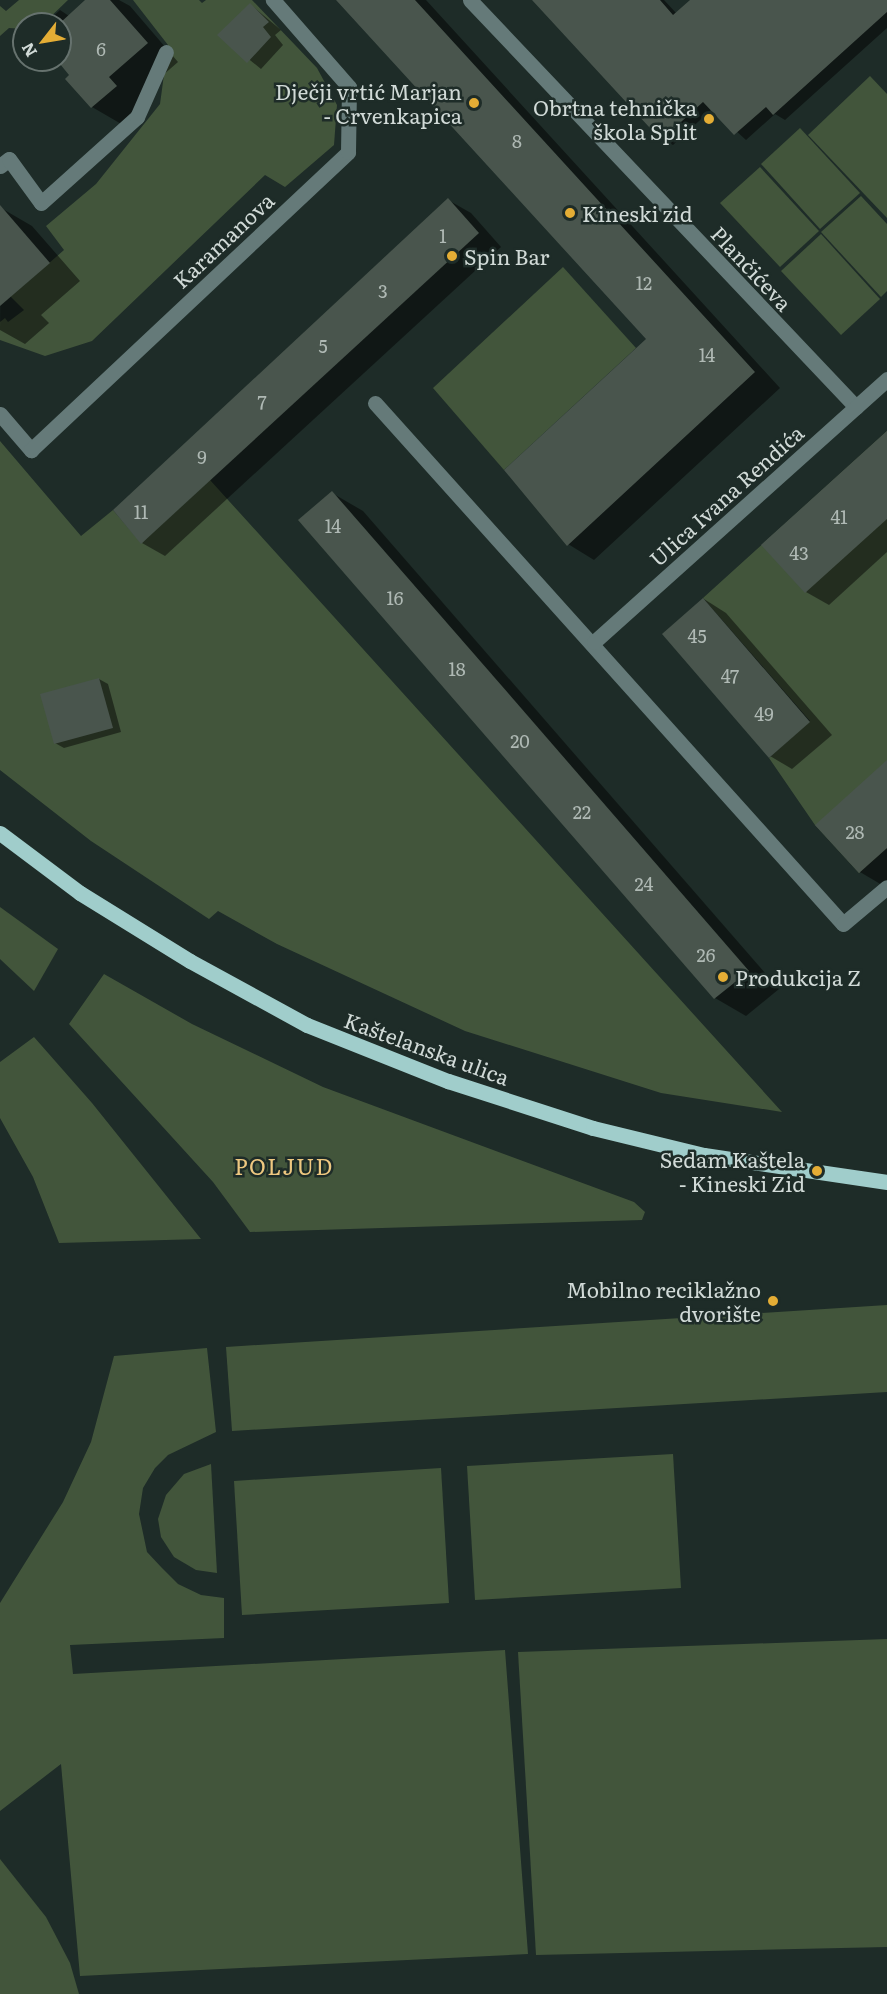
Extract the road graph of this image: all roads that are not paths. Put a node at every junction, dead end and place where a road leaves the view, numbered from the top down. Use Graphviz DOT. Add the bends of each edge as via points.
graph roads {
  1 [pos="273,0"];
  2 [pos="470,0"];
  3 [pos="166,52"];
  4 [pos="0,166"];
  5 [pos="887,379"];
  6 [pos="375,403"];
  7 [pos="856,407"];
  8 [pos="0,414"];
  9 [pos="594,642"];
  10 [pos="0,833"];
  11 [pos="887,886"];
  12 [pos="887,1182"];
  1 -- 8 [label="street, Karamanova" via="349,87 348,152 31,450"];
  2 -- 7 [label="street, Plančićeva"];
  3 -- 4 [label="street" via="137,117 42,203 9,159"];
  5 -- 7 [label="street, Ulica Ivana Rendića"];
  6 -- 9 [label="street"];
  7 -- 9 [label="street, Ulica Ivana Rendića"];
  9 -- 11 [label="street" via="843,924"];
  10 -- 12 [label="main road, Kaštelanska ulica" via="80,893 190,961 307,1025 448,1081 593,1128 704,1155"];
}
